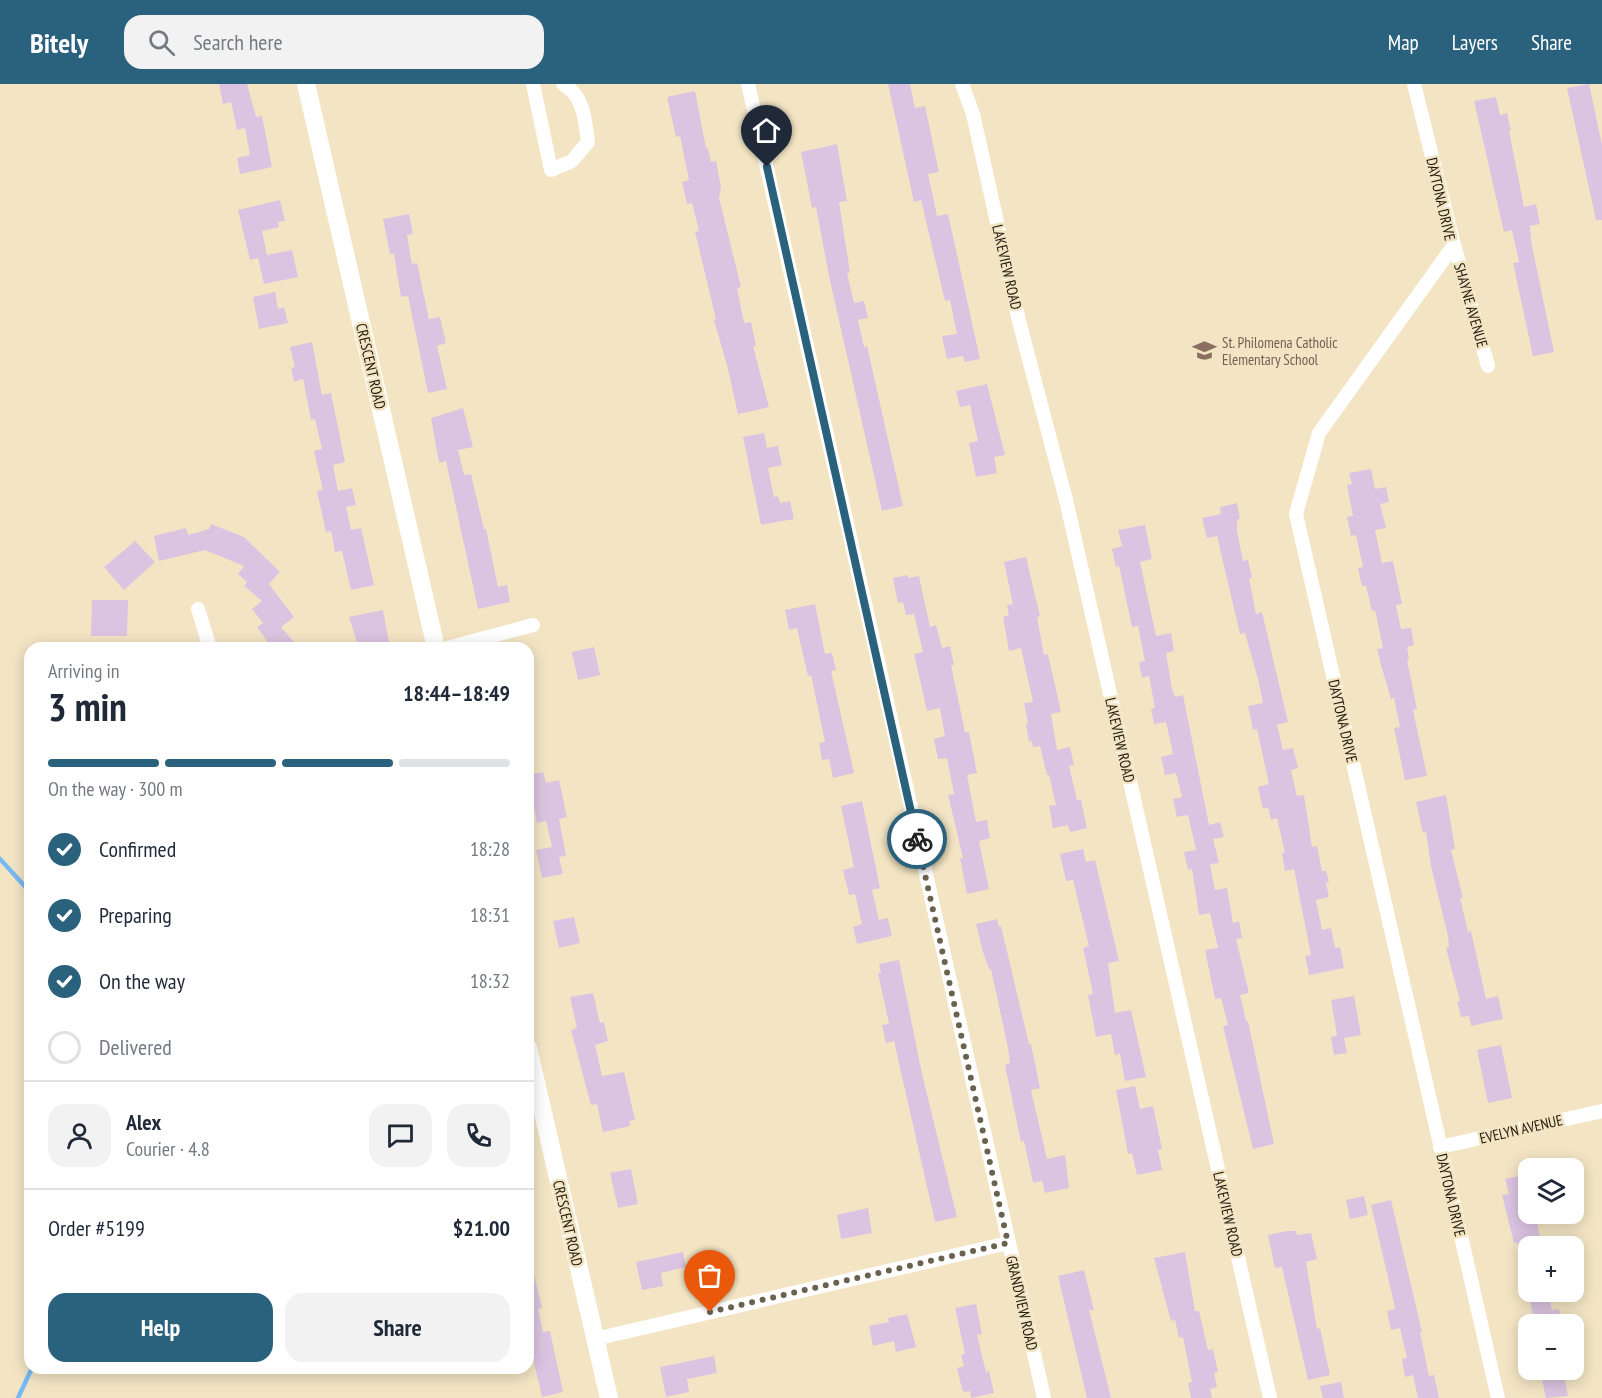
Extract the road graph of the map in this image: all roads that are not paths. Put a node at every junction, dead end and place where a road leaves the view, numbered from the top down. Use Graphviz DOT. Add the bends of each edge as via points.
graph roads {
  1 [pos="306,84"];
  2 [pos="533,84"];
  3 [pos="563,84"];
  4 [pos="748,84"];
  5 [pos="962,84"];
  6 [pos="1414,84"];
  7 [pos="1454,245"];
  8 [pos="1488,366"];
  9 [pos="198,609"];
  10 [pos="533,625"];
  11 [pos="208,642"];
  12 [pos="435,642"];
  13 [pos="469,642"];
  14 [pos="534,1073"];
  15 [pos="1602,1111"];
  16 [pos="1440,1147"];
  17 [pos="1008,1243"];
  18 [pos="595,1339"];
  19 [pos="609,1398"];
  20 [pos="1044,1398"];
  21 [pos="1270,1398"];
  22 [pos="1498,1398"];
  1 -- 12 [label="street, CRESCENT ROAD"];
  2 -- 3 [label="street" via="550,170 572,161 588,142 583,107"];
  4 -- 17 [label="street, GRANDVIEW ROAD"];
  5 -- 21 [label="street, LAKEVIEW ROAD" via="973,114 1019,321 1066,500"];
  6 -- 7 [label="street, DAYTONA DRIVE"];
  7 -- 8 [label="street, SHAYNE AVENUE"];
  7 -- 16 [label="street, DAYTONA DRIVE" via="1319,433 1296,514"];
  9 -- 11 [label="street"];
  10 -- 13 [label="street"];
  14 -- 18 [label="street, CRESCENT ROAD"];
  15 -- 16 [label="street, EVELYN AVENUE"];
  16 -- 22 [label="street, DAYTONA DRIVE"];
  17 -- 18 [label="street"];
  17 -- 20 [label="street, GRANDVIEW ROAD"];
  18 -- 19 [label="street, CRESCENT ROAD"];
}
